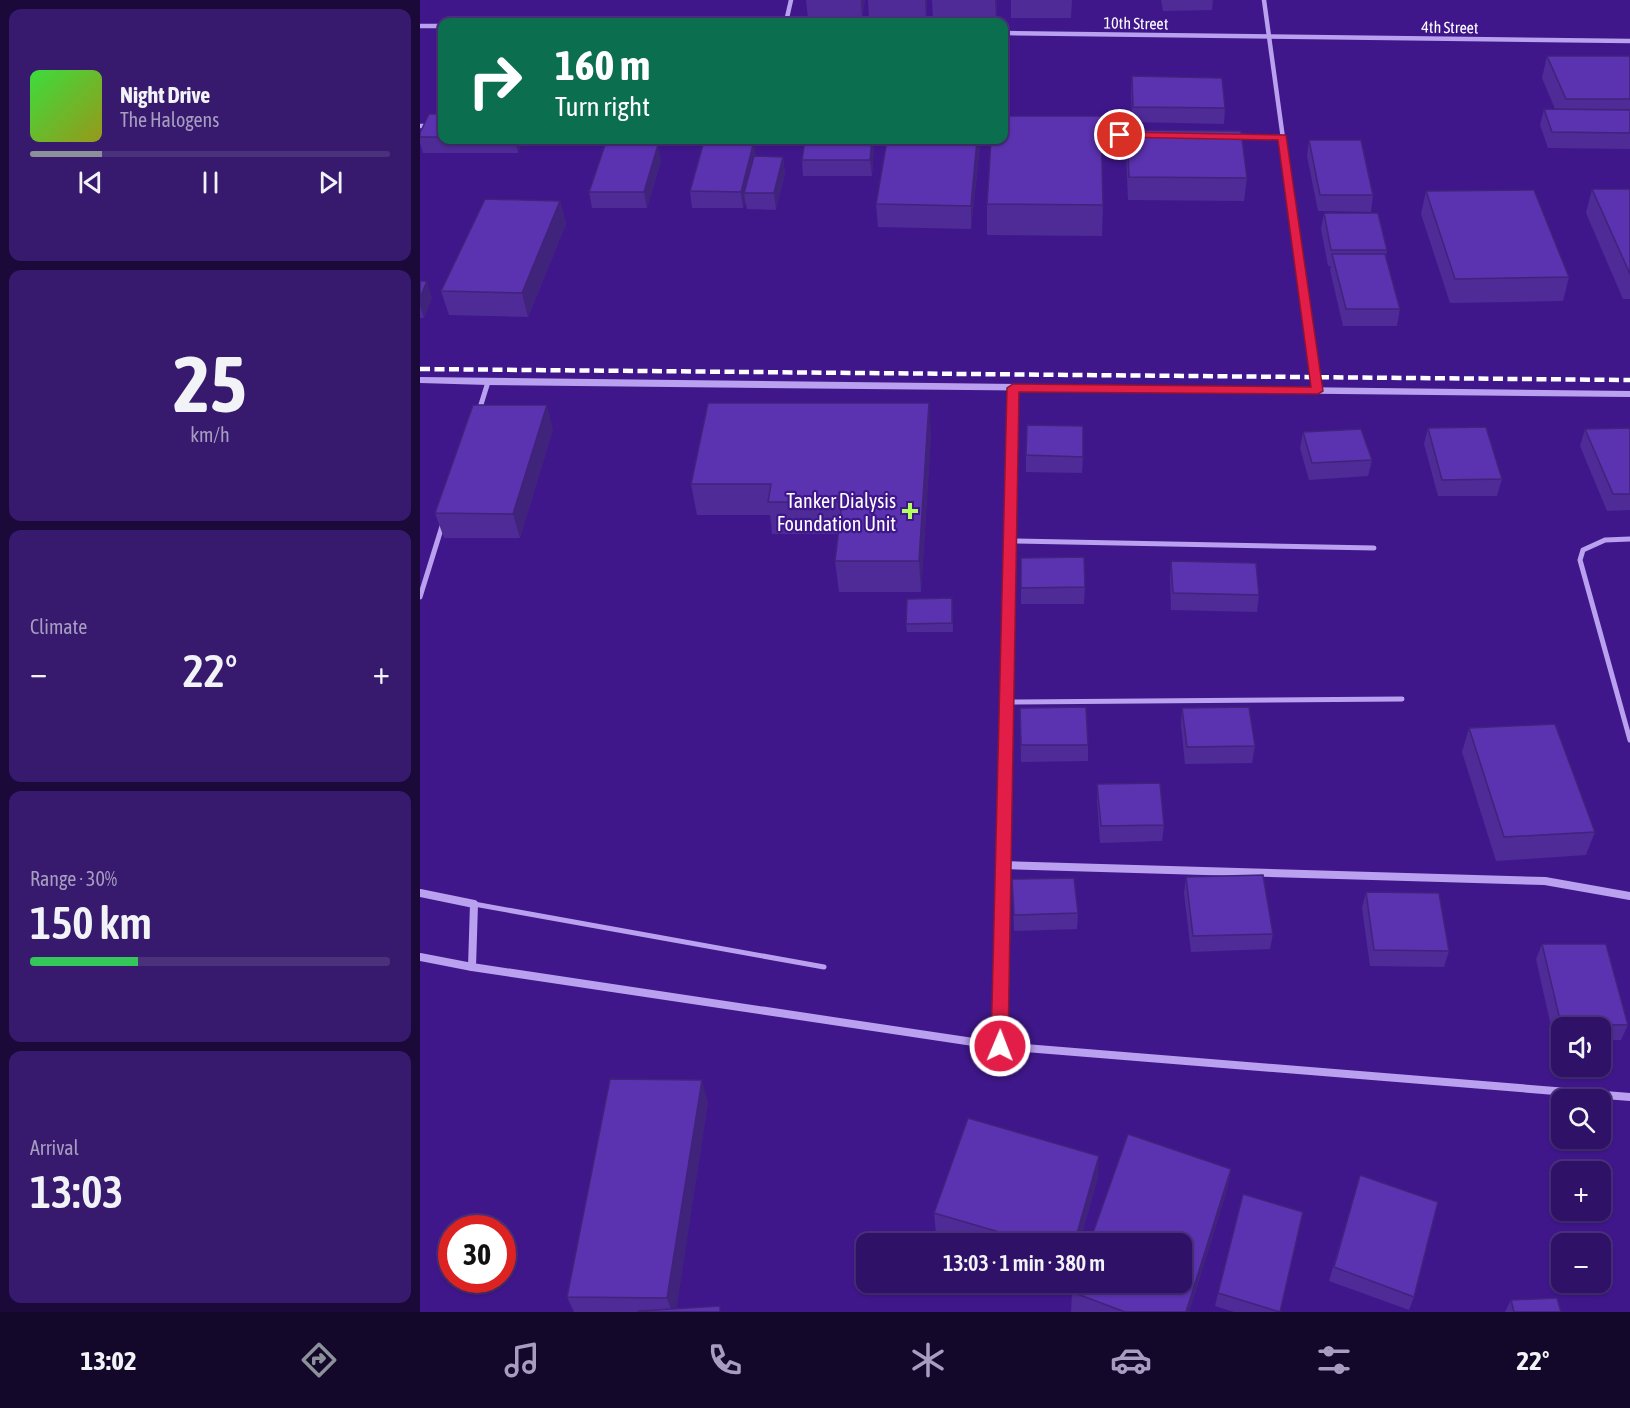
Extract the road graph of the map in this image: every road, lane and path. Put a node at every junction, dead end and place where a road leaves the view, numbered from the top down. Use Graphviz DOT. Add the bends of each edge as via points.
graph roads {
  1 [pos="791,0"];
  2 [pos="1264,0"];
  3 [pos="787,18"];
  4 [pos="420,26"];
  5 [pos="438,26"];
  6 [pos="1008,33"];
  7 [pos="1269,36"];
  8 [pos="1630,41"];
  9 [pos="420,126"];
  10 [pos="438,126"];
  11 [pos="1085,134"];
  12 [pos="1143,135"];
  13 [pos="1224,136"];
  14 [pos="1282,137"];
  15 [pos="420,380"];
  16 [pos="488,382"];
  17 [pos="1013,388"];
  18 [pos="1318,391"];
  19 [pos="1630,394"];
  20 [pos="477,416"];
  21 [pos="445,518"];
  22 [pos="1630,539"];
  23 [pos="1010,541"];
  24 [pos="1374,548"];
  25 [pos="420,597"];
  26 [pos="1402,699"];
  27 [pos="1006,702"];
  28 [pos="1630,740"];
  29 [pos="1003,865"];
  30 [pos="420,893"];
  31 [pos="1630,896"];
  32 [pos="474,904"];
  33 [pos="420,957"];
  34 [pos="472,967"];
  35 [pos="824,967"];
  36 [pos="1000,1046"];
  37 [pos="1630,1097"];
  1 -- 3 [label="street"];
  2 -- 7 [label="street"];
  4 -- 5 [label="street"];
  6 -- 7 [label="street, 10th Street"];
  7 -- 8 [label="street, 4th Street"];
  7 -- 14 [label="street"];
  9 -- 10 [label="street"];
  11 -- 12 [label="street"];
  13 -- 14 [label="street"];
  14 -- 18 [label="street"];
  15 -- 16 [label="street"];
  16 -- 17 [label="street"];
  16 -- 20 [label="street"];
  17 -- 18 [label="street"];
  17 -- 23 [label="street"];
  18 -- 19 [label="street"];
  21 -- 25 [label="street"];
  22 -- 28 [label="street" via="1605,540 1583,550 1580,560"];
  23 -- 24 [label="street"];
  23 -- 27 [label="street"];
  26 -- 27 [label="street"];
  27 -- 29 [label="street"];
  29 -- 31 [label="street" via="1545,881"];
  29 -- 36 [label="street"];
  30 -- 32 [label="street"];
  32 -- 34 [label="street"];
  32 -- 35 [label="lane"];
  33 -- 34 [label="street"];
  34 -- 36 [label="street"];
  36 -- 37 [label="street"];
}
